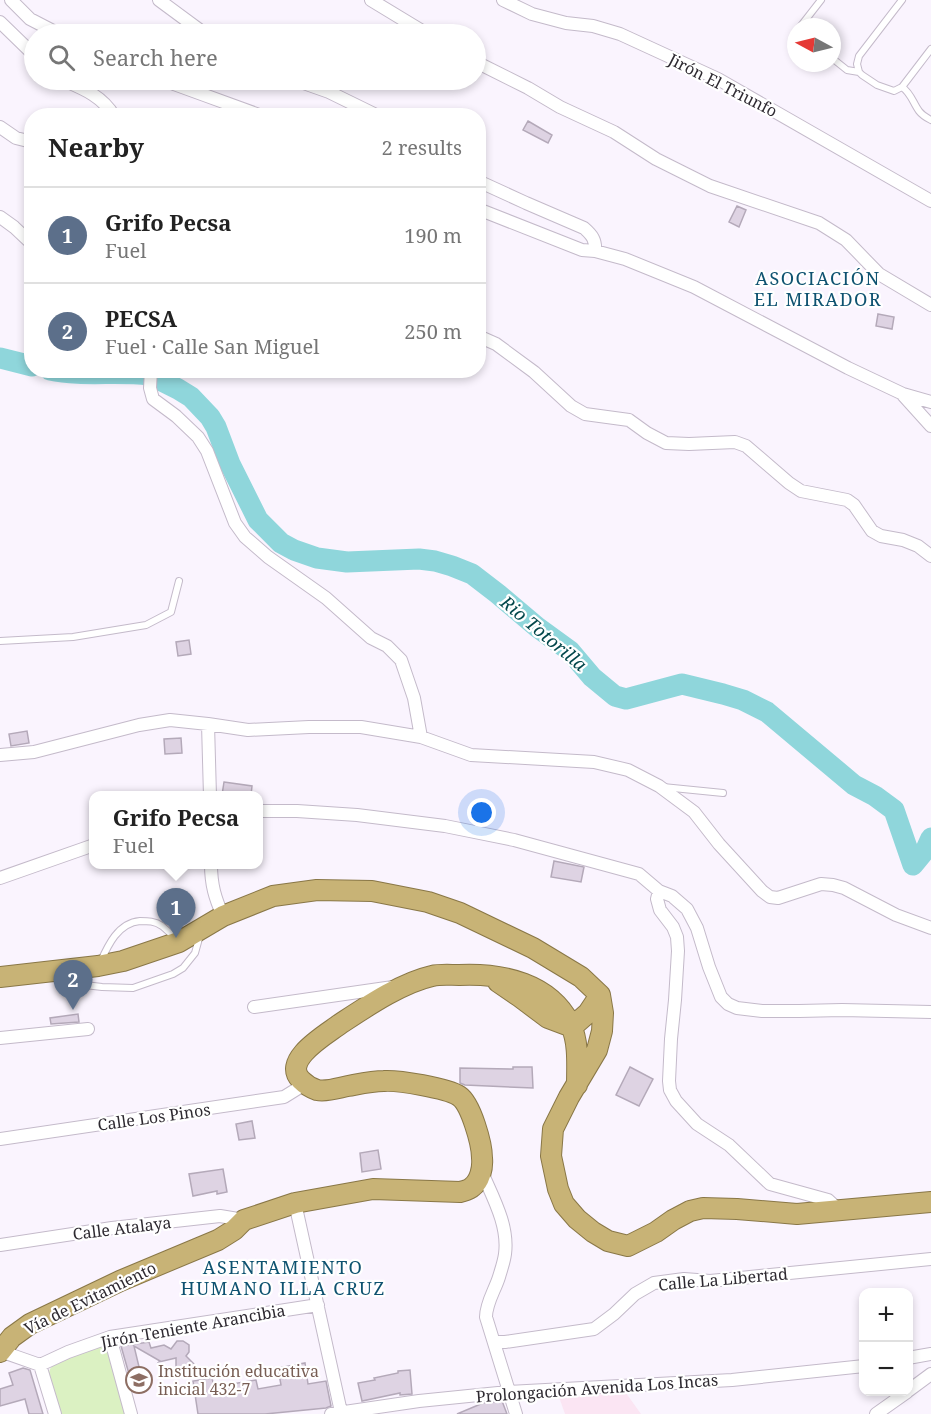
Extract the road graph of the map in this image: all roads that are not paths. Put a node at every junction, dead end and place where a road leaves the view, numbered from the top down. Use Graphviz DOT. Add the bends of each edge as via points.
graph roads {
  1 [pos="11,0"];
  2 [pos="159,0"];
  3 [pos="372,0"];
  4 [pos="503,0"];
  5 [pos="821,0"];
  6 [pos="903,0"];
  7 [pos="807,18"];
  8 [pos="0,22"];
  9 [pos="40,24"];
  10 [pos="192,24"];
  11 [pos="411,24"];
  12 [pos="24,45"];
  13 [pos="931,49"];
  14 [pos="841,65"];
  15 [pos="486,67"];
  16 [pos="859,72"];
  17 [pos="902,87"];
  18 [pos="86,90"];
  19 [pos="190,90"];
  20 [pos="323,90"];
  21 [pos="109,108"];
  22 [pos="240,108"];
  23 [pos="362,108"];
  24 [pos="931,120"];
  25 [pos="0,127"];
  26 [pos="24,140"];
  27 [pos="486,185"];
  28 [pos="931,201"];
  29 [pos="486,212"];
  30 [pos="0,218"];
  31 [pos="24,236"];
  32 [pos="595,250"];
  33 [pos="931,305"];
  34 [pos="486,340"];
  35 [pos="151,378"];
  36 [pos="903,394"];
  37 [pos="931,402"];
  38 [pos="931,426"];
  39 [pos="931,556"];
  40 [pos="179,581"];
  41 [pos="0,641"];
  42 [pos="208,724"];
  43 [pos="421,737"];
  44 [pos="0,755"];
  45 [pos="659,786"];
  46 [pos="210,791"];
  47 [pos="723,793"];
  48 [pos="263,811"];
  49 [pos="89,846"];
  50 [pos="211,869"];
  51 [pos="0,878"];
  52 [pos="659,891"];
  53 [pos="224,916"];
  54 [pos="202,928"];
  55 [pos="931,928"];
  56 [pos="179,942"];
  57 [pos="98,966"];
  58 [pos="44,972"];
  59 [pos="0,977"];
  60 [pos="404,985"];
  61 [pos="600,994"];
  62 [pos="254,1007"];
  63 [pos="931,1012"];
  64 [pos="572,1027"];
  65 [pos="88,1029"];
  66 [pos="0,1038"];
  67 [pos="304,1084"];
  68 [pos="577,1084"];
  69 [pos="0,1140"];
  70 [pos="481,1170"];
  71 [pos="931,1202"];
  72 [pos="295,1203"];
  73 [pos="840,1210"];
  74 [pos="244,1220"];
  75 [pos="0,1245"];
  76 [pos="931,1260"];
  77 [pos="318,1305"];
  78 [pos="110,1337"];
  79 [pos="494,1342"];
  80 [pos="0,1352"];
  81 [pos="931,1354"];
  82 [pos="913,1357"];
  83 [pos="40,1365"];
  84 [pos="859,1367"];
  85 [pos="931,1374"];
  86 [pos="913,1387"];
  87 [pos="508,1392"];
  88 [pos="901,1396"];
  89 [pos="419,1401"];
  90 [pos="336,1413"];
  91 [pos="55,1414"];
  92 [pos="131,1414"];
  93 [pos="424,1414"];
  94 [pos="516,1414"];
  95 [pos="876,1414"];
  1 -- 9 [label="street"];
  2 -- 10 [label="street"];
  3 -- 11 [label="street"];
  4 -- 28 [label="street, Jirón El Triunfo" via="532,14 620,34 718,79"];
  5 -- 7 [label="lane"];
  6 -- 16 [label="lane" via="859,56"];
  8 -- 12 [label="street"];
  13 -- 17 [label="lane"];
  14 -- 16 [label="lane"];
  15 -- 33 [label="street" via="710,186 819,223 846,240 879,274"];
  16 -- 17 [label="lane" via="877,85 894,90"];
  17 -- 24 [label="lane" via="921,114"];
  18 -- 21 [label="street"];
  19 -- 22 [label="street"];
  20 -- 23 [label="street"];
  25 -- 26 [label="street"];
  27 -- 32 [label="street" via="584,228 592,235"];
  29 -- 32 [label="street" via="582,250"];
  30 -- 31 [label="street"];
  32 -- 36 [label="street" via="694,287"];
  34 -- 39 [label="street" via="585,414 629,420 666,443 735,442 746,446 801,491 847,500 872,531 918,546"];
  35 -- 43 [label="street" via="153,399 198,437 207,451 235,523 245,537 402,660"];
  36 -- 37 [label="street"];
  36 -- 38 [label="street"];
  40 -- 41 [label="lane" via="171,612 146,625 73,637"];
  42 -- 43 [label="street" via="248,730 361,727"];
  42 -- 44 [label="street" via="170,720 34,752"];
  42 -- 46 [label="street"];
  43 -- 45 [label="street" via="471,755 594,762 628,770"];
  45 -- 47 [label="lane"];
  45 -- 55 [label="street" via="694,812 770,897 820,884 833,885"];
  48 -- 52 [label="street" via="357,815 445,826 639,874"];
  49 -- 51 [label="street"];
  50 -- 53 [label="street" via="214,897"];
  52 -- 63 [label="street" via="687,909 721,997 728,1004 762,1011"];
  52 -- 73 [label="street" via="660,910 677,937 669,1081 676,1101 697,1124 729,1145 770,1184 828,1200"];
  53 -- 54 [label="highway"];
  53 -- 61 [label="highway" via="273,896 317,890 372,891 428,902 533,948 581,977"];
  54 -- 56 [label="highway"];
  54 -- 58 [label="lane" via="195,953 183,968 133,988 68,983"];
  56 -- 57 [label="highway"];
  56 -- 57 [label="lane" via="150,920 133,922 119,930"];
  57 -- 58 [label="highway"];
  58 -- 59 [label="highway"];
  60 -- 62 [label="street"];
  60 -- 64 [label="highway" via="433,975 476,974 510,979 527,984 555,1003"];
  60 -- 67 [label="highway" via="316,1041 297,1063 298,1077"];
  61 -- 64 [label="highway" via="588,1013"];
  61 -- 68 [label="highway" via="602,1031 597,1050"];
  64 -- 68 [label="highway"];
  65 -- 66 [label="street"];
  67 -- 69 [label="street, Calle Los Pinos" via="284,1097"];
  67 -- 70 [label="highway" via="317,1090 332,1090 385,1080 424,1085 459,1096 476,1126"];
  68 -- 73 [label="highway" via="553,1129 550,1156 564,1204 577,1219 608,1241 628,1246 690,1211 703,1208 796,1214"];
  70 -- 72 [label="highway, Vía de Evitamiento" via="479,1180 460,1192 373,1189"];
  70 -- 79 [label="street" via="504,1230 505,1254 486,1308"];
  71 -- 73 [label="highway"];
  72 -- 74 [label="highway, Vía de Evitamiento"];
  72 -- 77 [label="street"];
  74 -- 75 [label="street, Calle Atalaya" via="220,1216"];
  74 -- 80 [label="highway, Vía de Evitamiento" via="218,1240 30,1324"];
  76 -- 79 [label="street, Calle La Libertad" via="654,1283 594,1329"];
  77 -- 78 [label="street, Jirón Teniente Arancibia"];
  77 -- 90 [label="street"];
  78 -- 83 [label="street, Jirón Teniente Arancibia"];
  78 -- 92 [label="street"];
  79 -- 87 [label="street"];
  80 -- 83 [label="street"];
  81 -- 82 [label="street"];
  83 -- 91 [label="street"];
  84 -- 87 [label="street, Prolongación Avenida Los Incas" via="732,1380"];
  85 -- 86 [label="street"];
  87 -- 89 [label="street, Prolongación Avenida Los Incas"];
  87 -- 94 [label="street"];
  88 -- 95 [label="street"];
  89 -- 90 [label="street, Prolongación Avenida Los Incas"];
  89 -- 93 [label="street"];
}
